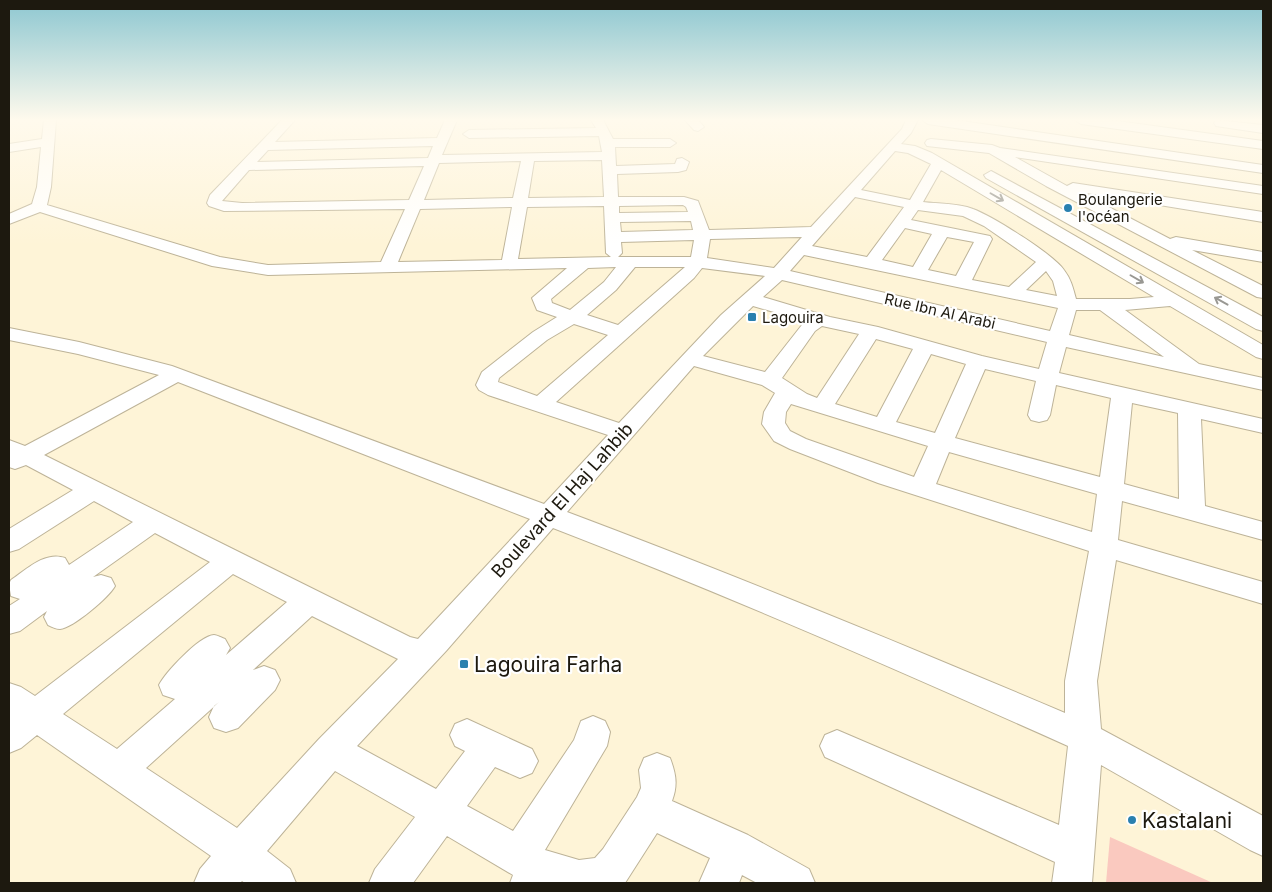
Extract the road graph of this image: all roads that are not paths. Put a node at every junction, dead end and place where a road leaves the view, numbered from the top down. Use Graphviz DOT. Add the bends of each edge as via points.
graph roads {
  1 [pos="433,161"];
  2 [pos="46,162"];
  3 [pos="250,162"];
  4 [pos="410,162"];
  5 [pos="527,162"];
  6 [pos="608,162"];
  7 [pos="659,162"];
  8 [pos="682,162"];
  9 [pos="879,162"];
  10 [pos="920,162"];
  11 [pos="951,162"];
  12 [pos="960,162"];
  13 [pos="1013,162"];
  14 [pos="1044,162"];
  15 [pos="1136,162"];
  16 [pos="1239,162"];
  17 [pos="246,166"];
  18 [pos="1020,166"];
  19 [pos="1263,169"];
  20 [pos="1051,183"];
  21 [pos="1131,183"];
  22 [pos="1263,190"];
  23 [pos="851,192"];
  24 [pos="612,201"];
  25 [pos="520,203"];
  26 [pos="1263,203"];
  27 [pos="413,205"];
  28 [pos="914,205"];
  29 [pos="39,207"];
  30 [pos="1105,211"];
  31 [pos="696,216"];
  32 [pos="1065,216"];
  33 [pos="1263,217"];
  34 [pos="613,218"];
  35 [pos="9,219"];
  36 [pos="1034,219"];
  37 [pos="1126,221"];
  38 [pos="901,223"];
  39 [pos="996,227"];
  40 [pos="942,231"];
  41 [pos="817,232"];
  42 [pos="701,234"];
  43 [pos="613,236"];
  44 [pos="1157,238"];
  45 [pos="984,239"];
  46 [pos="802,249"];
  47 [pos="1263,257"];
  48 [pos="698,261"];
  49 [pos="622,262"];
  50 [pos="1047,262"];
  51 [pos="584,263"];
  52 [pos="871,263"];
  53 [pos="1205,264"];
  54 [pos="509,265"];
  55 [pos="386,268"];
  56 [pos="779,273"];
  57 [pos="918,273"];
  58 [pos="1263,274"];
  59 [pos="1232,278"];
  60 [pos="1263,283"];
  61 [pos="962,284"];
  62 [pos="1188,284"];
  63 [pos="1263,293"];
  64 [pos="1014,294"];
  65 [pos="750,299"];
  66 [pos="1173,300"];
  67 [pos="1068,304"];
  68 [pos="1104,304"];
  69 [pos="573,317"];
  70 [pos="823,320"];
  71 [pos="1263,325"];
  72 [pos="870,331"];
  73 [pos="622,333"];
  74 [pos="12,337"];
  75 [pos="1058,339"];
  76 [pos="925,346"];
  77 [pos="1263,353"];
  78 [pos="689,359"];
  79 [pos="978,361"];
  80 [pos="1160,363"];
  81 [pos="1197,370"];
  82 [pos="177,374"];
  83 [pos="1047,377"];
  84 [pos="1236,378"];
  85 [pos="1263,384"];
  86 [pos="778,386"];
  87 [pos="1122,394"];
  88 [pos="1158,401"];
  89 [pos="540,405"];
  90 [pos="822,407"];
  91 [pos="1189,408"];
  92 [pos="1040,415"];
  93 [pos="1252,423"];
  94 [pos="883,426"];
  95 [pos="623,432"];
  96 [pos="942,442"];
  97 [pos="14,455"];
  98 [pos="921,488"];
  99 [pos="1110,488"];
  100 [pos="94,490"];
  101 [pos="1192,511"];
  102 [pos="548,515"];
  103 [pos="153,521"];
  104 [pos="1263,531"];
  105 [pos="12,536"];
  106 [pos="1104,546"];
  107 [pos="230,560"];
  108 [pos="101,586"];
  109 [pos="51,590"];
  110 [pos="1263,593"];
  111 [pos="309,601"];
  112 [pos="9,622"];
  113 [pos="214,648"];
  114 [pos="423,654"];
  115 [pos="219,689"];
  116 [pos="9,697"];
  117 [pos="38,715"];
  118 [pos="593,732"];
  119 [pos="9,737"];
  120 [pos="1086,738"];
  121 [pos="836,746"];
  122 [pos="492,748"];
  123 [pos="331,750"];
  124 [pos="119,770"];
  125 [pos="658,770"];
  126 [pos="650,810"];
  127 [pos="442,813"];
  128 [pos="1263,837"];
  129 [pos="239,853"];
  130 [pos="726,866"];
  131 [pos="1074,867"];
  132 [pos="529,869"];
  133 [pos="214,883"];
  134 [pos="276,883"];
  135 [pos="389,883"];
  136 [pos="795,883"];
  1 -- 27 [label="street"];
  2 -- 29 [label="street"];
  3 -- 17 [label="street"];
  4 -- 17 [label="street"];
  5 -- 25 [label="street"];
  6 -- 24 [label="street"];
  7 -- 8 [label="street" via="678,168"];
  9 -- 23 [label="street, Boulevard El Haj Lahbib"];
  10 -- 28 [label="street"];
  11 -- 36 [label="street, one-way"];
  12 -- 32 [label="street"];
  13 -- 18 [label="street"];
  14 -- 21 [label="street"];
  15 -- 21 [label="street"];
  16 -- 19 [label="street"];
  17 -- 27 [label="street" via="215,198 214,203 224,207"];
  18 -- 20 [label="street"];
  18 -- 21 [label="street"];
  20 -- 21 [label="street"];
  20 -- 30 [label="street"];
  21 -- 22 [label="street"];
  21 -- 26 [label="street"];
  21 -- 33 [label="street"];
  21 -- 37 [label="street"];
  23 -- 28 [label="street"];
  23 -- 41 [label="street, Boulevard El Haj Lahbib"];
  24 -- 25 [label="street"];
  24 -- 31 [label="street" via="684,201 693,204"];
  24 -- 34 [label="street"];
  25 -- 27 [label="street"];
  25 -- 54 [label="street"];
  27 -- 55 [label="street"];
  28 -- 38 [label="street"];
  28 -- 39 [label="street" via="967,212"];
  29 -- 35 [label="street"];
  29 -- 55 [label="street, Rue Ibn Al Arabi" via="238,267 278,270"];
  30 -- 32 [label="street"];
  30 -- 37 [label="street"];
  31 -- 34 [label="street"];
  31 -- 42 [label="street"];
  32 -- 62 [label="street"];
  34 -- 43 [label="street"];
  36 -- 39 [label="street"];
  36 -- 66 [label="street, one-way"];
  37 -- 44 [label="street"];
  38 -- 40 [label="street"];
  38 -- 52 [label="street"];
  39 -- 45 [label="street"];
  39 -- 50 [label="street"];
  40 -- 45 [label="street"];
  40 -- 57 [label="street"];
  41 -- 42 [label="street"];
  41 -- 46 [label="street, Boulevard El Haj Lahbib"];
  42 -- 43 [label="street"];
  42 -- 48 [label="street" via="702,248"];
  43 -- 49 [label="street"];
  44 -- 47 [label="street"];
  44 -- 53 [label="street"];
  45 -- 61 [label="street"];
  46 -- 52 [label="street"];
  46 -- 56 [label="street, Boulevard El Haj Lahbib"];
  48 -- 49 [label="street, Rue Ibn Al Arabi"];
  48 -- 56 [label="street, Rue Ibn Al Arabi"];
  48 -- 73 [label="street" via="688,274"];
  49 -- 51 [label="street, Rue Ibn Al Arabi"];
  49 -- 69 [label="street" via="605,291"];
  50 -- 64 [label="street" via="1026,277"];
  50 -- 67 [label="street" via="1062,281"];
  51 -- 54 [label="street, Rue Ibn Al Arabi"];
  51 -- 69 [label="street" via="541,298 544,306"];
  52 -- 57 [label="street"];
  53 -- 58 [label="street"];
  53 -- 59 [label="street"];
  54 -- 55 [label="street, Rue Ibn Al Arabi"];
  56 -- 65 [label="street, Boulevard El Haj Lahbib"];
  56 -- 75 [label="street, Rue Ibn Al Arabi"];
  57 -- 61 [label="street"];
  59 -- 60 [label="street"];
  59 -- 62 [label="street"];
  59 -- 63 [label="street"];
  61 -- 64 [label="street"];
  71 -- 62 [label="street, one-way"];
  64 -- 67 [label="street"];
  65 -- 70 [label="street"];
  65 -- 78 [label="street, Boulevard El Haj Lahbib"];
  66 -- 68 [label="street" via="1130,305"];
  66 -- 77 [label="street"];
  67 -- 68 [label="street"];
  67 -- 75 [label="street"];
  68 -- 81 [label="street"];
  69 -- 73 [label="street"];
  69 -- 89 [label="street" via="544,333 490,376 487,382 496,390"];
  70 -- 72 [label="street"];
  70 -- 86 [label="street" via="808,327"];
  72 -- 76 [label="street"];
  72 -- 90 [label="street"];
  73 -- 89 [label="street"];
  74 -- 82 [label="street" via="79,348"];
  75 -- 80 [label="street, Rue Ibn Al Arabi"];
  75 -- 83 [label="street"];
  76 -- 79 [label="street"];
  76 -- 94 [label="street"];
  78 -- 86 [label="street"];
  78 -- 95 [label="street, Boulevard El Haj Lahbib"];
  79 -- 83 [label="street"];
  79 -- 96 [label="street"];
  80 -- 81 [label="street, Rue Ibn Al Arabi"];
  80 -- 88 [label="street"];
  81 -- 84 [label="street, Rue Ibn Al Arabi"];
  82 -- 97 [label="street"];
  82 -- 102 [label="street"];
  83 -- 87 [label="street"];
  83 -- 92 [label="street"];
  84 -- 85 [label="street, Rue Ibn Al Arabi"];
  84 -- 93 [label="street"];
  86 -- 90 [label="street"];
  86 -- 98 [label="street" via="773,424 782,436 840,461"];
  87 -- 88 [label="street"];
  87 -- 99 [label="street"];
  88 -- 91 [label="street"];
  89 -- 95 [label="street"];
  90 -- 94 [label="street"];
  91 -- 93 [label="street"];
  91 -- 101 [label="street"];
  94 -- 96 [label="street"];
  95 -- 102 [label="street, Boulevard El Haj Lahbib"];
  96 -- 98 [label="street"];
  96 -- 99 [label="street"];
  97 -- 100 [label="street"];
  98 -- 106 [label="street"];
  99 -- 101 [label="street"];
  99 -- 106 [label="street"];
  100 -- 103 [label="street"];
  100 -- 105 [label="street"];
  101 -- 104 [label="street"];
  102 -- 114 [label="street, Boulevard El Haj Lahbib"];
  102 -- 120 [label="street" via="780,606"];
  103 -- 107 [label="street"];
  103 -- 109 [label="street"];
  106 -- 110 [label="street"];
  106 -- 120 [label="street" via="1081,681"];
  107 -- 111 [label="street"];
  107 -- 117 [label="street"];
  108 -- 109 [label="street"];
  109 -- 112 [label="street"];
  111 -- 114 [label="street" via="401,647"];
  111 -- 115 [label="street"];
  113 -- 115 [label="street"];
  114 -- 123 [label="street, Boulevard El Haj Lahbib"];
  115 -- 124 [label="street"];
  116 -- 117 [label="street"];
  117 -- 119 [label="street"];
  117 -- 124 [label="street"];
  118 -- 132 [label="street" via="590,746"];
  120 -- 128 [label="street"];
  120 -- 131 [label="street"];
  121 -- 131 [label="street"];
  122 -- 127 [label="street"];
  123 -- 127 [label="street"];
  123 -- 129 [label="street, Boulevard El Haj Lahbib"];
  124 -- 129 [label="street"];
  125 -- 126 [label="street" via="659,788"];
  126 -- 130 [label="street"];
  126 -- 132 [label="street" via="617,863 598,878 580,880"];
  127 -- 132 [label="street"];
  127 -- 135 [label="street"];
  129 -- 133 [label="street, Boulevard El Haj Lahbib"];
  129 -- 134 [label="street"];
  130 -- 136 [label="street"];
}
